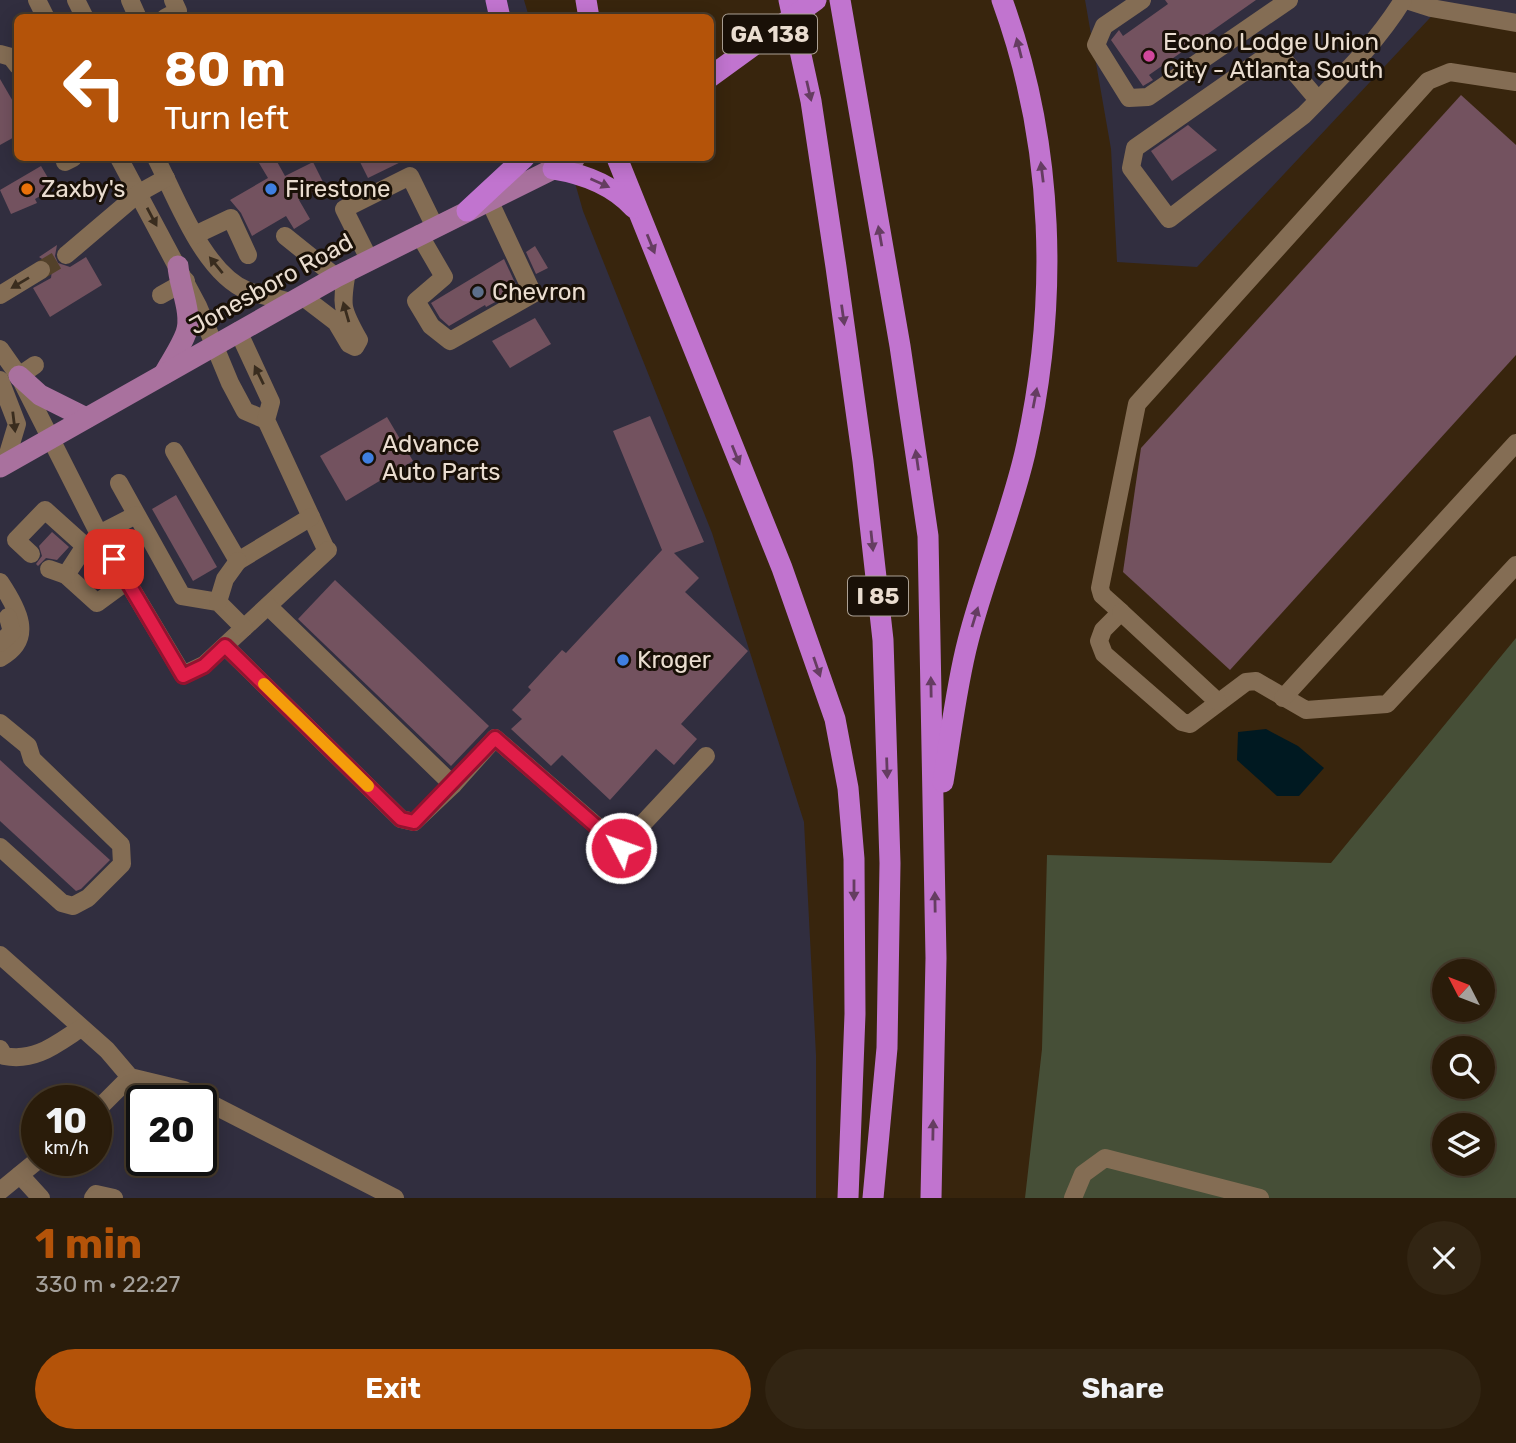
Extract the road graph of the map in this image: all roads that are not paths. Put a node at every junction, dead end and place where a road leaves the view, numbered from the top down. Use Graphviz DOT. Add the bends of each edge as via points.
graph roads {
  1 [pos="789,0"];
  2 [pos="816,0"];
  3 [pos="839,0"];
  4 [pos="1002,0"];
  5 [pos="1142,0"];
  6 [pos="1289,0"];
  7 [pos="1405,0"];
  8 [pos="1516,23"];
  9 [pos="717,72"];
  10 [pos="1516,82"];
  11 [pos="1318,100"];
  12 [pos="121,161"];
  13 [pos="158,161"];
  14 [pos="521,161"];
  15 [pos="569,161"];
  16 [pos="618,161"];
  17 [pos="553,169"];
  18 [pos="166,178"];
  19 [pos="139,193"];
  20 [pos="489,200"];
  21 [pos="467,211"];
  22 [pos="639,214"];
  23 [pos="427,230"];
  24 [pos="195,235"];
  25 [pos="285,236"];
  26 [pos="65,255"];
  27 [pos="248,255"];
  28 [pos="369,259"];
  29 [pos="41,270"];
  30 [pos="342,274"];
  31 [pos="176,282"];
  32 [pos="0,295"];
  33 [pos="296,299"];
  34 [pos="237,331"];
  35 [pos="216,344"];
  36 [pos="0,349"];
  37 [pos="18,373"];
  38 [pos="164,374"];
  39 [pos="86,418"];
  40 [pos="266,420"];
  41 [pos="52,439"];
  42 [pos="1516,443"];
  43 [pos="174,451"];
  44 [pos="3,466"];
  45 [pos="119,482"];
  46 [pos="136,515"];
  47 [pos="311,517"];
  48 [pos="95,539"];
  49 [pos="31,554"];
  50 [pos="238,561"];
  51 [pos="1516,565"];
  52 [pos="49,569"];
  53 [pos="66,575"];
  54 [pos="127,581"];
  55 [pos="0,582"];
  56 [pos="0,602"];
  57 [pos="218,602"];
  58 [pos="268,606"];
  59 [pos="1121,612"];
  60 [pos="244,628"];
  61 [pos="0,643"];
  62 [pos="225,646"];
  63 [pos="0,658"];
  64 [pos="1283,698"];
  65 [pos="1218,702"];
  66 [pos="0,723"];
  67 [pos="706,756"];
  68 [pos="453,785"];
  69 [pos="934,829"];
  70 [pos="0,847"];
  71 [pos="0,955"];
  72 [pos="81,1028"];
  73 [pos="1,1055"];
  74 [pos="130,1077"];
  75 [pos="112,1095"];
  76 [pos="20,1175"];
  77 [pos="0,1191"];
  78 [pos="41,1198"];
  79 [pos="93,1198"];
  80 [pos="114,1198"];
  81 [pos="395,1198"];
  82 [pos="848,1198"];
  83 [pos="873,1198"];
  84 [pos="931,1198"];
  85 [pos="1073,1198"];
  86 [pos="1260,1198"];
  1 -- 83 [label="highway, I 85, one-way" via="811,101 836,267 883,640 890,863 887,1048"];
  2 -- 9 [label="highway, GA 138"];
  69 -- 3 [label="highway, I 85, one-way" via="928,536 900,346"];
  69 -- 4 [label="highway, one-way" via="967,643 1024,455 1047,304 1046,206 1036,123 1018,42"];
  5 -- 6 [label="street" via="1104,26 1096,45 1129,98 1148,97"];
  7 -- 8 [label="street"];
  7 -- 11 [label="street" via="1382,34"];
  10 -- 59 [label="street" via="1450,72 1428,81 1137,404 1100,588"];
  11 -- 11 [label="street" via="1169,219 1131,168 1135,148 1264,58 1285,61"];
  12 -- 19 [label="street"];
  13 -- 18 [label="street"];
  14 -- 21 [label="highway"];
  15 -- 17 [label="main road, Jonesboro Road"];
  16 -- 22 [label="highway"];
  17 -- 20 [label="main road, Jonesboro Road"];
  17 -- 22 [label="highway, one-way" via="615,190"];
  18 -- 19 [label="street"];
  18 -- 24 [label="street"];
  19 -- 26 [label="street"];
  19 -- 31 [label="street, one-way"];
  20 -- 21 [label="main road, Jonesboro Road"];
  20 -- 23 [label="street" via="533,294 450,341 431,326 416,301 444,277"];
  21 -- 23 [label="main road, Jonesboro Road"];
  22 -- 82 [label="highway, one-way" via="782,568 835,719 848,788 854,859 855,1014"];
  23 -- 28 [label="main road, Jonesboro Road"];
  23 -- 28 [label="street" via="410,176 344,209"];
  24 -- 27 [label="street" via="231,218"];
  33 -- 24 [label="street, one-way" via="246,290 219,270"];
  25 -- 30 [label="street"];
  28 -- 30 [label="main road, Jonesboro Road"];
  29 -- 32 [label="street, one-way"];
  30 -- 33 [label="main road, Jonesboro Road"];
  33 -- 30 [label="street, one-way" via="336,322 355,347 359,340 344,314"];
  31 -- 35 [label="street"];
  31 -- 38 [label="main road" via="187,307 187,331"];
  33 -- 34 [label="main road, Jonesboro Road"];
  34 -- 35 [label="main road, Jonesboro Road"];
  40 -- 34 [label="street, one-way" via="271,402"];
  35 -- 38 [label="main road, Jonesboro Road"];
  35 -- 40 [label="street" via="245,411"];
  36 -- 37 [label="street"];
  37 -- 39 [label="main road" via="40,396"];
  37 -- 41 [label="street"];
  37 -- 44 [label="street, one-way" via="17,424"];
  38 -- 39 [label="main road, Jonesboro Road"];
  39 -- 41 [label="main road, Jonesboro Road"];
  40 -- 47 [label="street"];
  41 -- 44 [label="main road, Jonesboro Road"];
  41 -- 48 [label="street"];
  42 -- 64 [label="street"];
  43 -- 50 [label="street"];
  45 -- 46 [label="street"];
  46 -- 48 [label="street"];
  46 -- 57 [label="street" via="182,596"];
  47 -- 50 [label="street"];
  47 -- 58 [label="street" via="326,547"];
  48 -- 49 [label="street" via="45,510 16,540"];
  48 -- 53 [label="street"];
  48 -- 54 [label="street"];
  50 -- 57 [label="street" via="225,579"];
  51 -- 64 [label="street" via="1387,704 1306,710"];
  52 -- 53 [label="street"];
  53 -- 54 [label="street" via="97,603"];
  54 -- 62 [label="street" via="183,676 204,666"];
  55 -- 63 [label="street" via="22,621 22,637"];
  56 -- 61 [label="street" via="12,632"];
  57 -- 60 [label="street"];
  58 -- 60 [label="street"];
  58 -- 68 [label="street"];
  59 -- 65 [label="street"];
  59 -- 65 [label="street" via="1103,630 1099,641 1104,654 1182,722 1195,722"];
  60 -- 62 [label="street"];
  62 -- 68 [label="street" via="401,819 414,822"];
  64 -- 65 [label="street" via="1256,681 1235,687"];
  66 -- 70 [label="street" via="28,746 32,759 121,845 122,864 88,898 73,906 62,903"];
  67 -- 68 [label="street" via="621,848 495,738"];
  84 -- 69 [label="highway, I 85, one-way"];
  71 -- 72 [label="street"];
  72 -- 73 [label="street" via="43,1052 22,1059"];
  72 -- 74 [label="street"];
  74 -- 75 [label="street"];
  74 -- 81 [label="street" via="184,1090"];
  76 -- 77 [label="street"];
  76 -- 78 [label="street"];
  79 -- 80 [label="street" via="96,1194"];
  85 -- 86 [label="street" via="1083,1174 1105,1158"];
}
